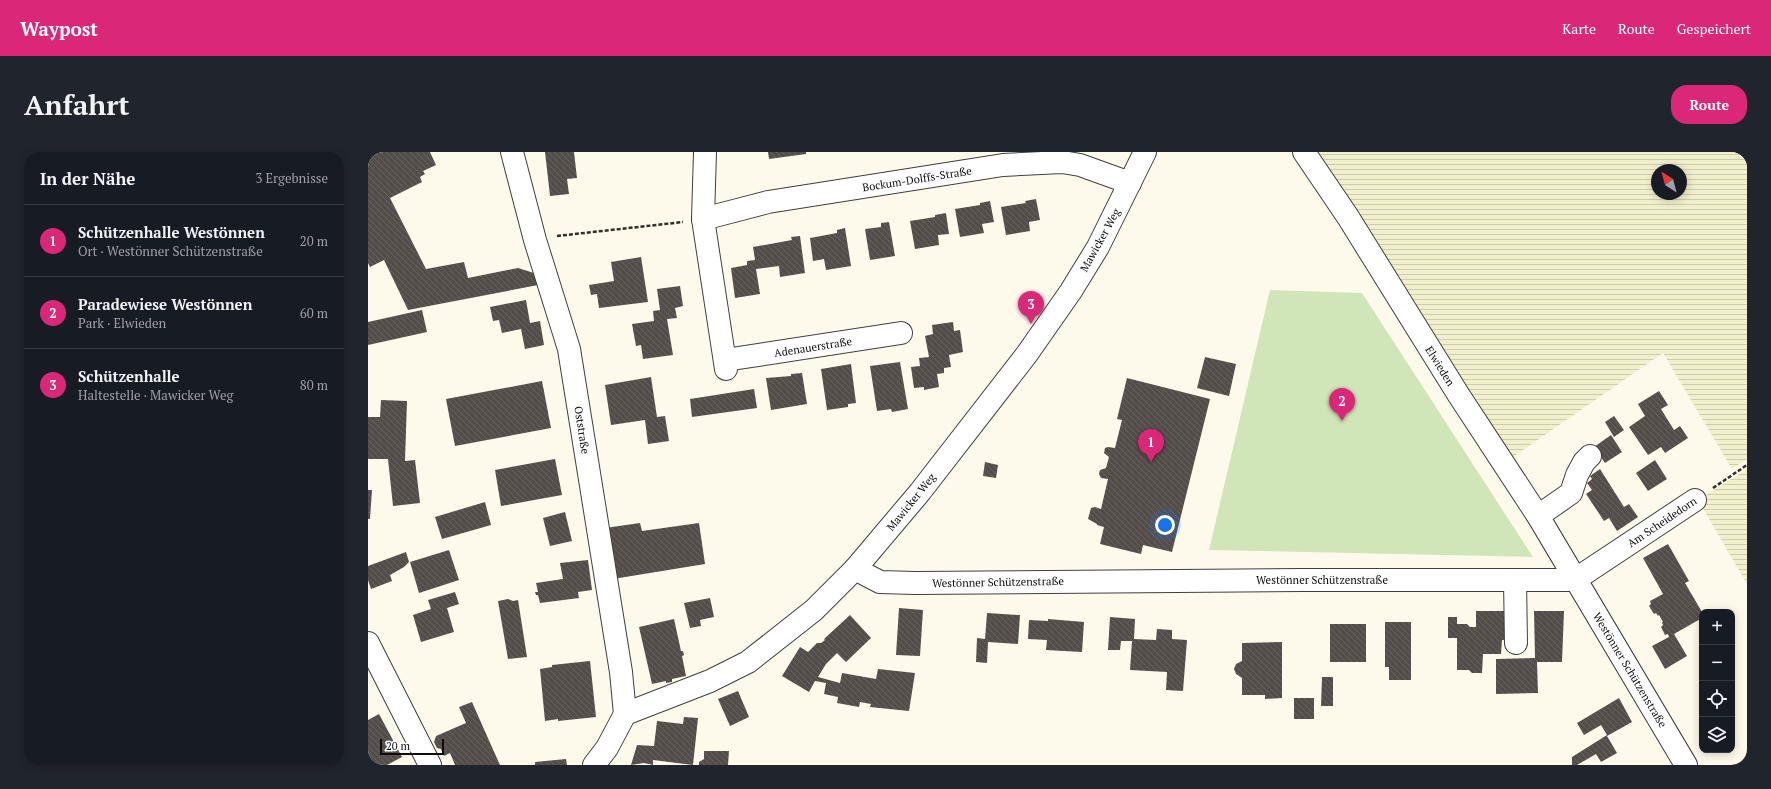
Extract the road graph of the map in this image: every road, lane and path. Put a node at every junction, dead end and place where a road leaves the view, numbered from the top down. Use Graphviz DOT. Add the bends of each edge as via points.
graph roads {
  1 [pos="512,152"];
  2 [pos="704,152"];
  3 [pos="1145,152"];
  4 [pos="1304,152"];
  5 [pos="1130,183"];
  6 [pos="703,220"];
  7 [pos="535,240"];
  8 [pos="901,333"];
  9 [pos="1590,456"];
  10 [pos="1747,465"];
  11 [pos="1695,500"];
  12 [pos="1538,516"];
  13 [pos="855,568"];
  14 [pos="1576,579"];
  15 [pos="1515,580"];
  16 [pos="368,643"];
  17 [pos="1516,643"];
  18 [pos="625,714"];
  19 [pos="430,765"];
  20 [pos="594,765"];
  21 [pos="1686,765"];
  1 -- 7 [label="street, Oststraße"];
  2 -- 6 [label="street, Adenauerstraße"];
  3 -- 5 [label="street, Mawicker Weg"];
  4 -- 12 [label="street, Elwieden"];
  5 -- 6 [label="street, Bockum-Dolffs-Straße" via="1080,165 1062,162 1003,165 768,202"];
  5 -- 13 [label="street, Mawicker Weg" via="1098,247 1027,354 920,492"];
  6 -- 7 [label="path"];
  6 -- 8 [label="street, Adenauerstraße" via="726,364"];
  7 -- 18 [label="street, Oststraße" via="569,349 621,672"];
  9 -- 12 [label="street" via="1577,475 1572,494"];
  10 -- 11 [label="path, Am Scheidedorn"];
  11 -- 14 [label="street, Am Scheidedorn"];
  12 -- 14 [label="street, Elwieden"];
  13 -- 15 [label="street, Westönner Schützenstraße" via="880,582 915,583"];
  13 -- 18 [label="street, Mawicker Weg" via="814,610 748,662 710,682"];
  14 -- 15 [label="street, Westönner Schützenstraße"];
  14 -- 21 [label="street, Westönner Schützenstraße"];
  15 -- 17 [label="street"];
  16 -- 19 [label="street"];
  18 -- 20 [label="street" via="607,748"];
}
